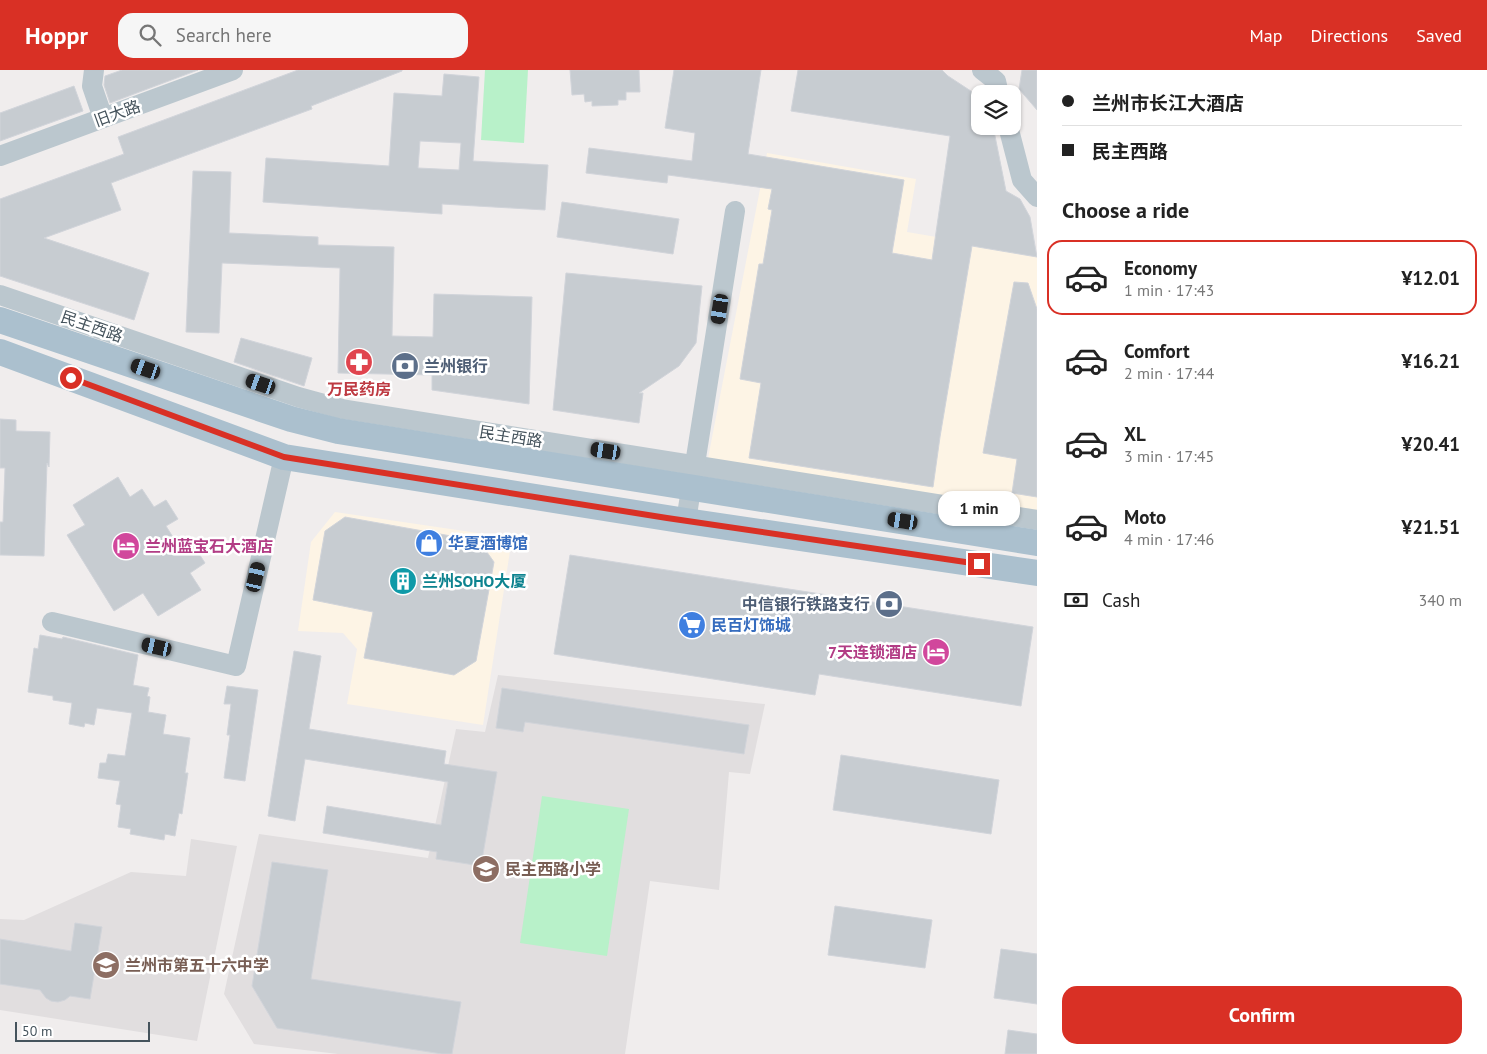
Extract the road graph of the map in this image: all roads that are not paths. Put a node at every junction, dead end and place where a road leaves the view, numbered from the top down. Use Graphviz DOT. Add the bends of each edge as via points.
graph roads {
  1 [pos="94,70"];
  2 [pos="234,70"];
  3 [pos="982,70"];
  4 [pos="997,85"];
  5 [pos="103,118"];
  6 [pos="1010,135"];
  7 [pos="0,156"];
  8 [pos="1037,197"];
  9 [pos="735,211"];
  10 [pos="0,295"];
  11 [pos="0,320"];
  12 [pos="0,352"];
  13 [pos="284,457"];
  14 [pos="694,476"];
  15 [pos="1037,520"];
  16 [pos="686,521"];
  17 [pos="1037,543"];
  18 [pos="1037,573"];
  19 [pos="52,622"];
  1 -- 5 [label="street" via="92,86"];
  2 -- 5 [label="street, 旧大路"];
  3 -- 4 [label="street"];
  5 -- 7 [label="street, 旧大路"];
  6 -- 8 [label="street" via="1022,180"];
  9 -- 14 [label="street"];
  10 -- 14 [label="street, 民主西路" via="298,397 342,409"];
  11 -- 14 [label="main road, 民主西路" via="291,419 338,431"];
  12 -- 13 [label="main road"];
  13 -- 16 [label="main road"];
  13 -- 19 [label="street" via="236,666"];
  14 -- 15 [label="street, 民主西路"];
  14 -- 16 [label="street"];
  14 -- 17 [label="main road, 民主西路"];
  16 -- 18 [label="main road"];
}
